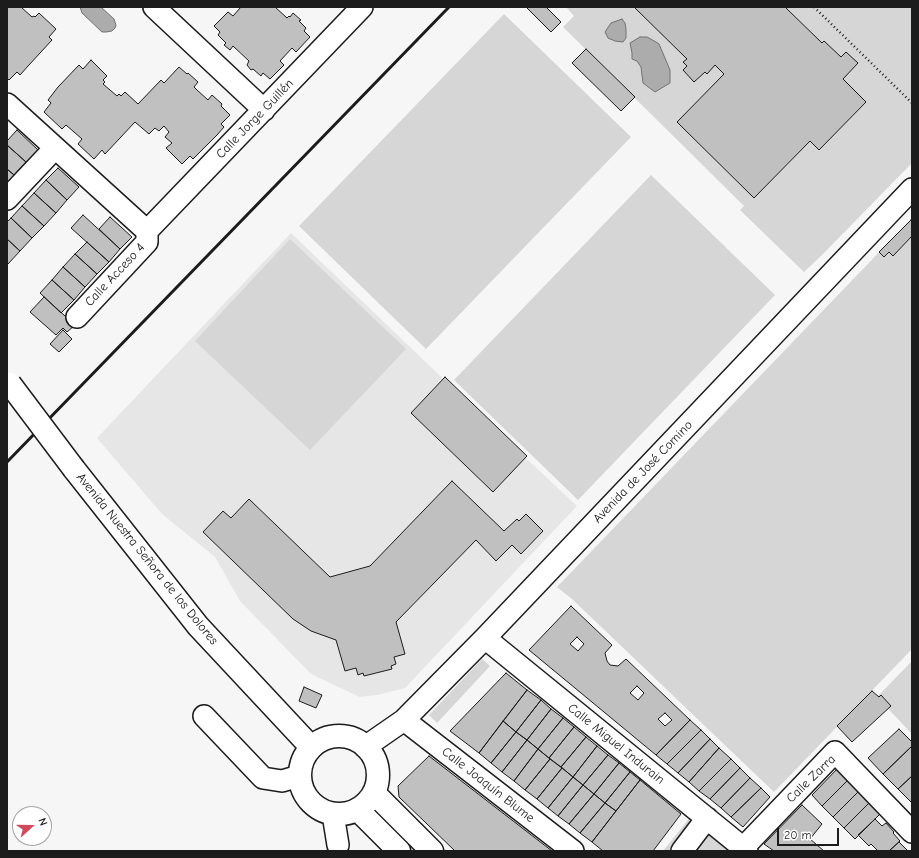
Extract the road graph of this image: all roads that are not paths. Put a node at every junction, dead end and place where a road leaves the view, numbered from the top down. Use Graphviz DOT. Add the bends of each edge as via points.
graph roads {
  1 [pos="154,7"];
  2 [pos="362,7"];
  3 [pos="7,104"];
  4 [pos="264,110"];
  5 [pos="55,148"];
  6 [pos="912,188"];
  7 [pos="7,199"];
  8 [pos="147,231"];
  9 [pos="77,317"];
  10 [pos="9,383"];
  11 [pos="485,638"];
  12 [pos="204,716"];
  13 [pos="404,720"];
  14 [pos="311,747"];
  15 [pos="365,747"];
  16 [pos="299,776"];
  17 [pos="374,793"];
  18 [pos="358,810"];
  19 [pos="333,814"];
  20 [pos="707,818"];
  21 [pos="911,829"];
  22 [pos="338,845"];
  23 [pos="745,850"];
  24 [pos="400,851"];
  25 [pos="432,851"];
  26 [pos="573,851"];
  27 [pos="682,851"];
  1 -- 4 [label="street"];
  2 -- 4 [label="street, Calle Jorge Guillén"];
  3 -- 5 [label="street"];
  4 -- 8 [label="street, Calle Jorge Guillén"];
  5 -- 7 [label="street"];
  5 -- 8 [label="street"];
  6 -- 11 [label="street, Avenida de José Comino"];
  8 -- 9 [label="street, Calle Acceso 4" via="147,242"];
  10 -- 14 [label="main road, Avenida Nuestra Señora de los Dolores, bridge" via="198,626"];
  11 -- 13 [label="street, Avenida de José Comino"];
  11 -- 20 [label="street, Calle Miguel Indurain"];
  12 -- 16 [label="street" via="263,778 282,781"];
  13 -- 15 [label="street, Avenida de José Comino"];
  13 -- 26 [label="street, Calle Joaquín Blume"];
  14 -- 15 [label="main road" via="321,740 344,736 356,740"];
  14 -- 16 [label="main road" via="305,755"];
  15 -- 17 [label="main road" via="377,768"];
  16 -- 19 [label="main road" via="306,797 313,805"];
  17 -- 18 [label="main road"];
  17 -- 25 [label="main road"];
  18 -- 19 [label="main road" via="346,814"];
  18 -- 24 [label="main road"];
  19 -- 22 [label="street"];
  20 -- 23 [label="street, Calle Miguel Indurain"];
  20 -- 27 [label="street"];
  21 -- 23 [label="street, Calle Zarra" via="835,752"];
}
